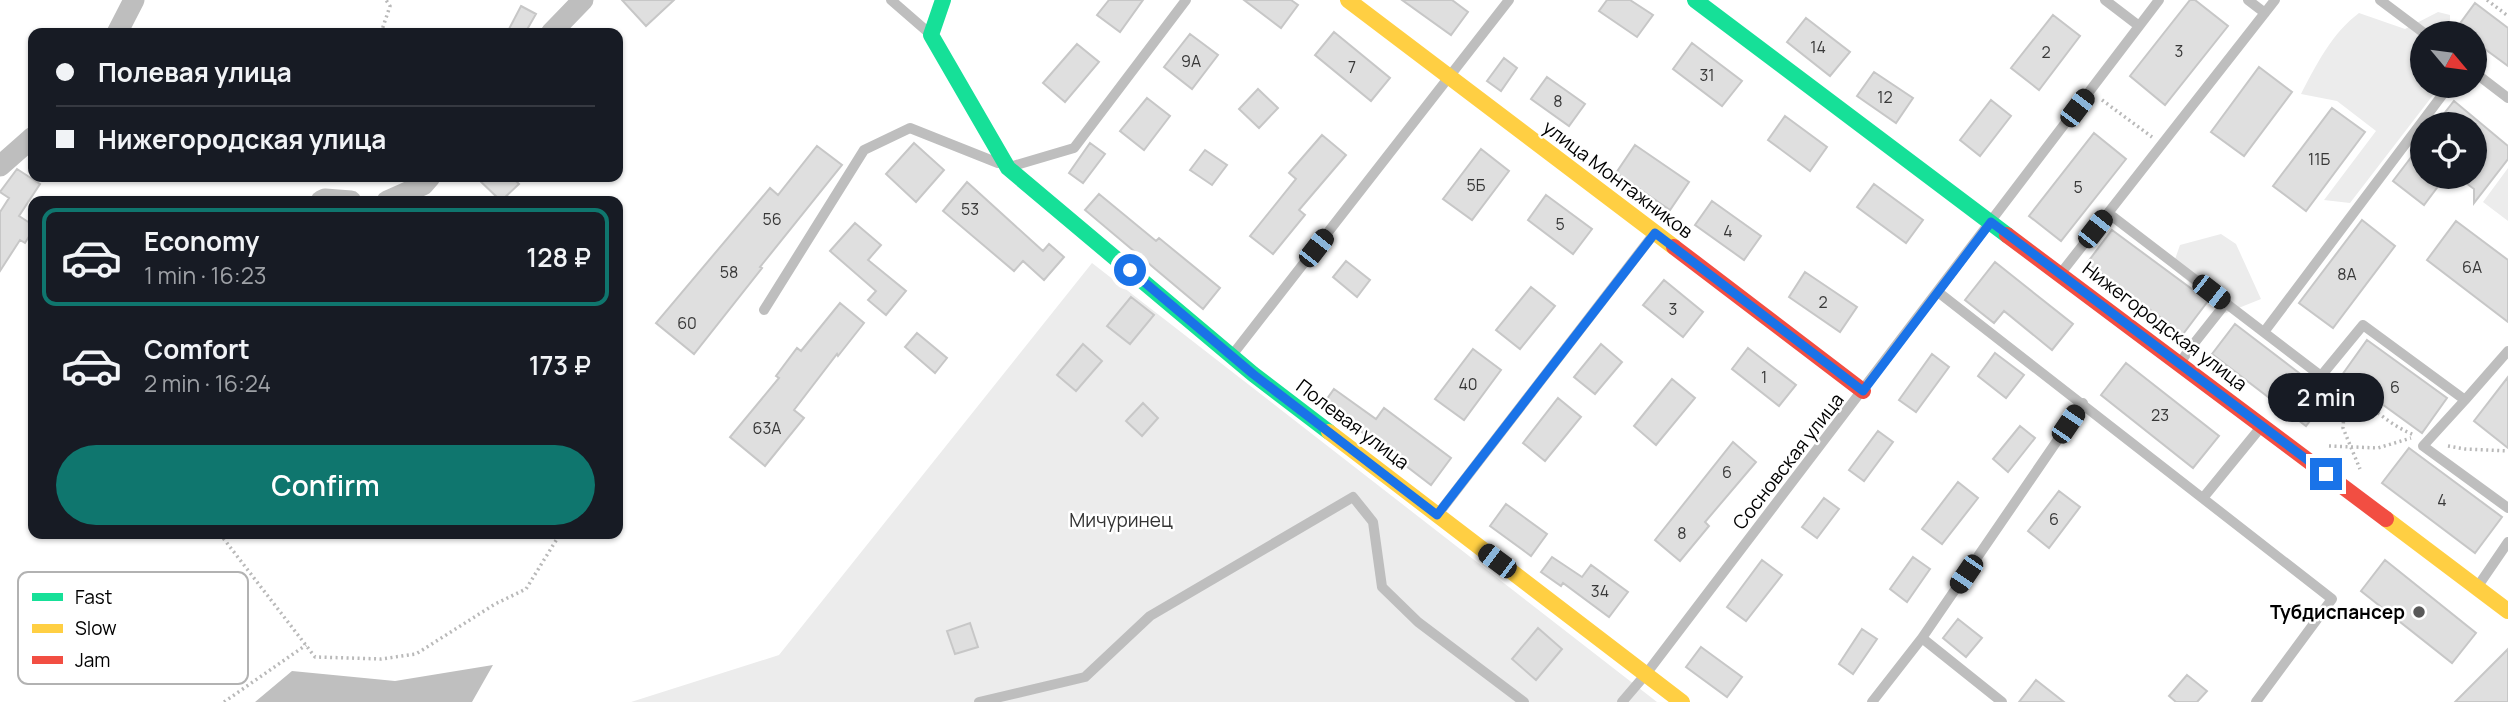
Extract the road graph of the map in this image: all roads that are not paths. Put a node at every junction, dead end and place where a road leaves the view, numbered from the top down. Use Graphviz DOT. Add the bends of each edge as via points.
graph roads {
  1 [pos="134,0"];
  2 [pos="583,0"];
  3 [pos="891,0"];
  4 [pos="943,0"];
  5 [pos="1186,0"];
  6 [pos="1348,0"];
  7 [pos="1509,0"];
  8 [pos="1695,0"];
  9 [pos="2105,0"];
  10 [pos="2159,0"];
  11 [pos="2248,0"];
  12 [pos="2276,0"];
  13 [pos="2380,0"];
  14 [pos="2265,13"];
  15 [pos="2410,22"];
  16 [pos="2139,26"];
  17 [pos="120,28"];
  18 [pos="556,28"];
  19 [pos="931,35"];
  20 [pos="1450,77"];
  21 [pos="2487,82"];
  22 [pos="2440,98"];
  23 [pos="2508,98"];
  24 [pos="28,141"];
  25 [pos="0,166"];
  26 [pos="1008,168"];
  27 [pos="426,182"];
  28 [pos="398,196"];
  29 [pos="2108,213"];
  30 [pos="1991,222"];
  31 [pos="1655,233"];
  32 [pos="2060,274"];
  33 [pos="1938,292"];
  34 [pos="2226,303"];
  35 [pos="764,310"];
  36 [pos="2264,332"];
  37 [pos="2508,351"];
  38 [pos="1232,356"];
  39 [pos="2180,365"];
  40 [pos="1863,391"];
  41 [pos="2465,400"];
  42 [pos="2083,403"];
  43 [pos="2262,426"];
  44 [pos="2203,498"];
  45 [pos="2508,508"];
  46 [pos="1437,515"];
  47 [pos="2508,542"];
  48 [pos="2477,587"];
  49 [pos="2508,611"];
  50 [pos="1922,638"];
  51 [pos="1646,674"];
  52 [pos="979,702"];
  53 [pos="1524,702"];
  54 [pos="1622,702"];
  55 [pos="1682,702"];
  56 [pos="1872,702"];
  57 [pos="2002,702"];
  58 [pos="2256,702"];
  1 -- 17 [label="street"];
  2 -- 18 [label="street"];
  3 -- 19 [label="lane"];
  4 -- 19 [label="street"];
  5 -- 26 [label="lane" via="1074,148"];
  6 -- 20 [label="street, улица Монтажников"];
  7 -- 20 [label="lane"];
  8 -- 30 [label="street, Нижегородская улица"];
  9 -- 16 [label="lane"];
  10 -- 16 [label="lane, Сосновская улица"];
  11 -- 14 [label="lane"];
  12 -- 14 [label="lane"];
  13 -- 15 [label="lane"];
  14 -- 29 [label="lane"];
  16 -- 30 [label="lane, Сосновская улица"];
  19 -- 26 [label="street"];
  20 -- 31 [label="street, улица Монтажников"];
  20 -- 38 [label="lane"];
  21 -- 23 [label="lane"];
  22 -- 36 [label="lane"];
  24 -- 25 [label="street"];
  26 -- 35 [label="lane" via="910,128 864,150"];
  26 -- 38 [label="street, Полевая улица"];
  27 -- 28 [label="street"];
  29 -- 32 [label="lane"];
  29 -- 34 [label="lane"];
  30 -- 32 [label="street, Нижегородская улица"];
  30 -- 33 [label="lane, Сосновская улица"];
  31 -- 40 [label="street, улица Монтажников"];
  31 -- 46 [label="lane"];
  32 -- 39 [label="street, Нижегородская улица"];
  33 -- 40 [label="lane, Сосновская улица"];
  33 -- 42 [label="lane"];
  34 -- 36 [label="lane"];
  34 -- 39 [label="lane"];
  36 -- 41 [label="lane" via="2321,376 2363,325"];
  37 -- 41 [label="lane"];
  38 -- 46 [label="street, Полевая улица"];
  39 -- 43 [label="street, Нижегородская улица"];
  40 -- 51 [label="lane, Сосновская улица"];
  41 -- 45 [label="lane" via="2423,446"];
  42 -- 44 [label="lane"];
  42 -- 50 [label="lane"];
  43 -- 44 [label="lane"];
  43 -- 48 [label="street, Нижегородская улица"];
  44 -- 58 [label="lane" via="2332,599"];
  46 -- 51 [label="street, Полевая улица"];
  47 -- 48 [label="lane"];
  48 -- 49 [label="street, Нижегородская улица"];
  50 -- 56 [label="lane"];
  50 -- 57 [label="lane"];
  51 -- 54 [label="lane, Сосновская улица"];
  51 -- 55 [label="street, Полевая улица"];
  52 -- 53 [label="lane" via="1085,677 1150,615 1353,497 1373,522 1382,587 1418,622"];
}
